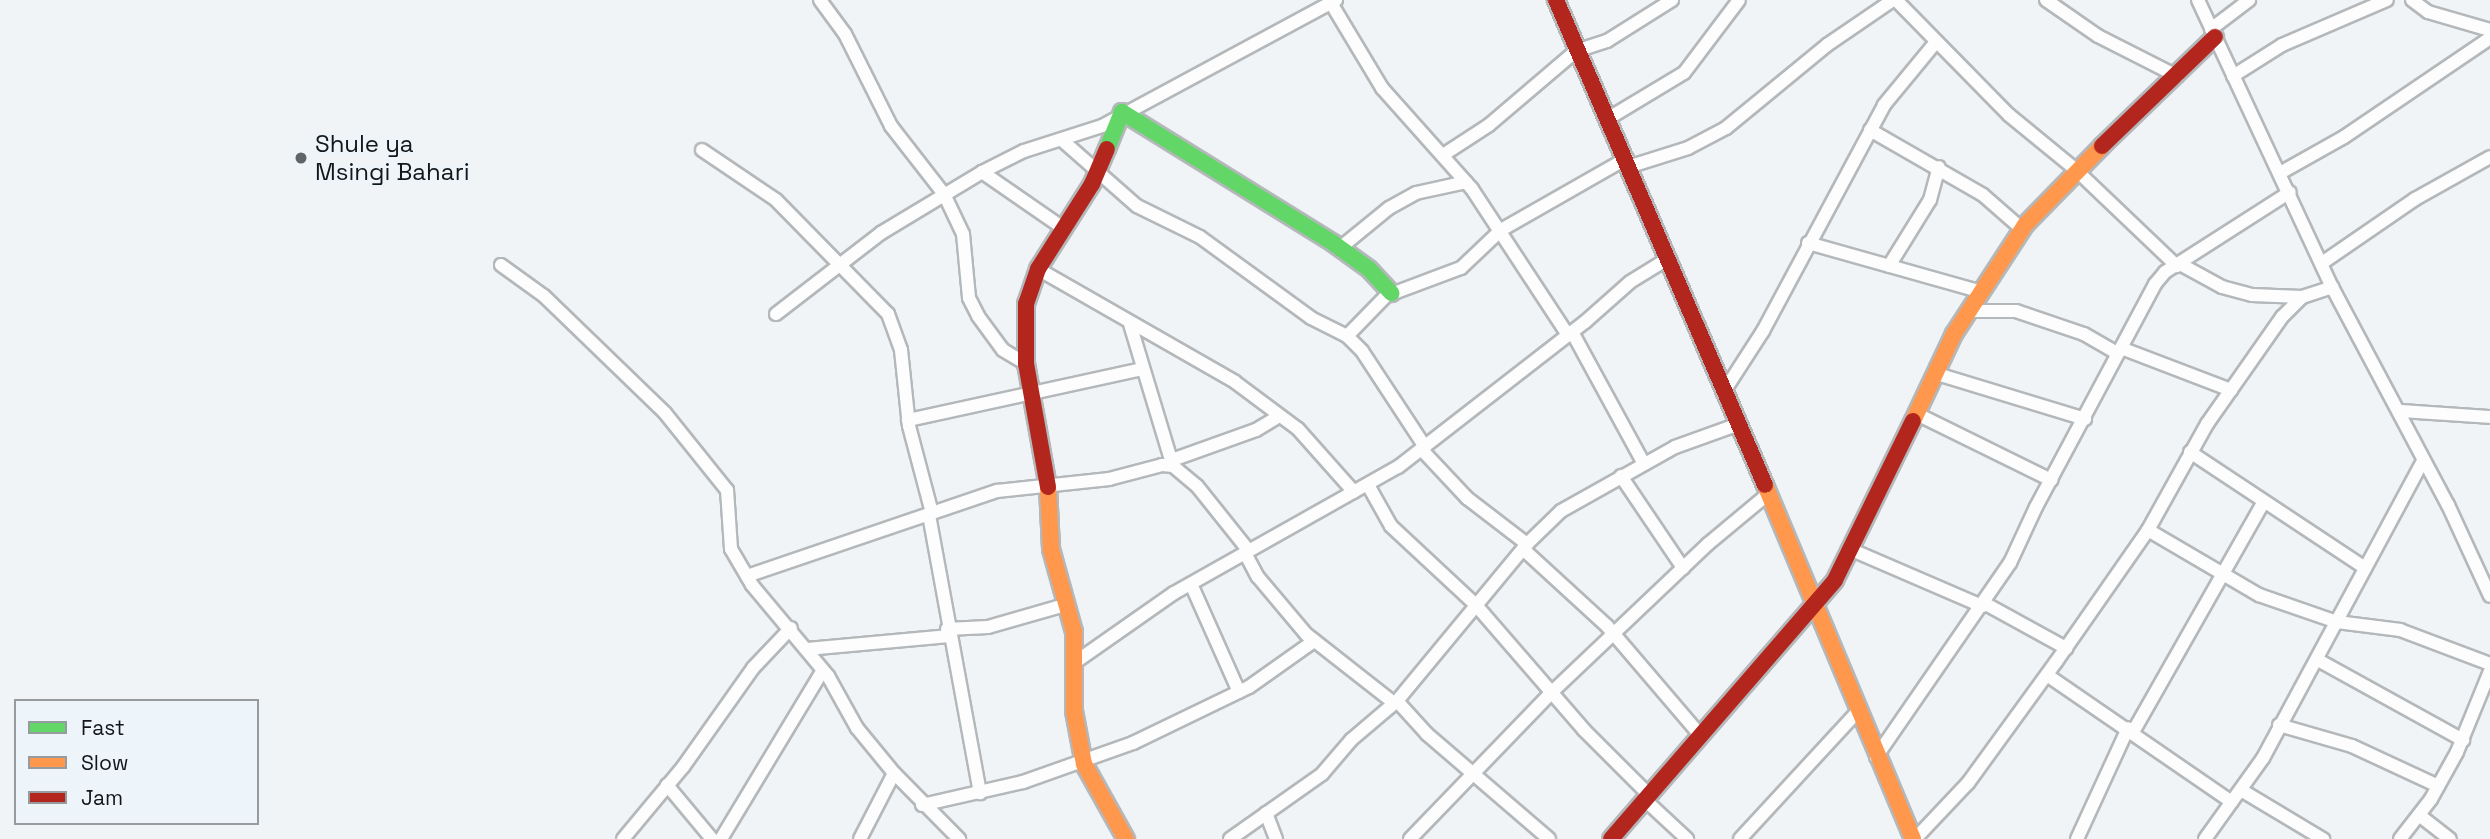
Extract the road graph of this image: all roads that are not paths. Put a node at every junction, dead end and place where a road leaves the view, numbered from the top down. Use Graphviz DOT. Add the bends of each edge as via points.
graph roads {
  1 [pos="820,0"];
  2 [pos="1556,0"];
  3 [pos="1672,0"];
  4 [pos="1739,0"];
  5 [pos="2046,0"];
  6 [pos="2198,0"];
  7 [pos="2249,0"];
  8 [pos="2387,0"];
  9 [pos="2412,0"];
  10 [pos="1334,1"];
  11 [pos="1890,1"];
  12 [pos="2490,30"];
  13 [pos="2213,33"];
  14 [pos="2490,38"];
  15 [pos="1936,42"];
  16 [pos="1576,51"];
  17 [pos="2176,76"];
  18 [pos="2233,76"];
  19 [pos="1122,112"];
  20 [pos="1609,118"];
  21 [pos="1870,130"];
  22 [pos="1063,141"];
  23 [pos="702,150"];
  24 [pos="1443,155"];
  25 [pos="2490,157"];
  26 [pos="1629,162"];
  27 [pos="1939,167"];
  28 [pos="2075,169"];
  29 [pos="1098,171"];
  30 [pos="982,172"];
  31 [pos="2280,173"];
  32 [pos="1466,183"];
  33 [pos="2290,192"];
  34 [pos="944,194"];
  35 [pos="1063,228"];
  36 [pos="2022,229"];
  37 [pos="1500,230"];
  38 [pos="1808,243"];
  39 [pos="1340,248"];
  40 [pos="1670,258"];
  41 [pos="842,262"];
  42 [pos="2322,262"];
  43 [pos="501,265"];
  44 [pos="2178,265"];
  45 [pos="1889,266"];
  46 [pos="1038,269"];
  47 [pos="2332,287"];
  48 [pos="1979,291"];
  49 [pos="1391,293"];
  50 [pos="2302,297"];
  51 [pos="1967,311"];
  52 [pos="776,314"];
  53 [pos="1130,324"];
  54 [pos="1570,333"];
  55 [pos="1347,336"];
  56 [pos="2120,351"];
  57 [pos="1026,364"];
  58 [pos="1142,369"];
  59 [pos="1934,373"];
  60 [pos="2231,390"];
  61 [pos="1723,393"];
  62 [pos="1035,395"];
  63 [pos="2400,411"];
  64 [pos="1915,413"];
  65 [pos="1279,416"];
  66 [pos="2490,417"];
  67 [pos="2085,419"];
  68 [pos="908,420"];
  69 [pos="1736,425"];
  70 [pos="1423,449"];
  71 [pos="2190,452"];
  72 [pos="1173,463"];
  73 [pos="2422,463"];
  74 [pos="1644,464"];
  75 [pos="1621,476"];
  76 [pos="2051,480"];
  77 [pos="1048,483"];
  78 [pos="1368,485"];
  79 [pos="1354,492"];
  80 [pos="1768,494"];
  81 [pos="2263,503"];
  82 [pos="930,514"];
  83 [pos="2148,530"];
  84 [pos="1525,547"];
  85 [pos="1852,550"];
  86 [pos="1246,552"];
  87 [pos="1683,568"];
  88 [pos="2365,568"];
  89 [pos="2220,572"];
  90 [pos="747,576"];
  91 [pos="1191,584"];
  92 [pos="2490,596"];
  93 [pos="1068,604"];
  94 [pos="1475,604"];
  95 [pos="1983,605"];
  96 [pos="1815,606"];
  97 [pos="2337,622"];
  98 [pos="791,628"];
  99 [pos="948,632"];
  100 [pos="1616,636"];
  101 [pos="1314,641"];
  102 [pos="2066,648"];
  103 [pos="807,649"];
  104 [pos="2318,660"];
  105 [pos="1074,663"];
  106 [pos="2490,664"];
  107 [pos="823,670"];
  108 [pos="2490,671"];
  109 [pos="2047,675"];
  110 [pos="1239,692"];
  111 [pos="1552,692"];
  112 [pos="1395,702"];
  113 [pos="1859,710"];
  114 [pos="2280,725"];
  115 [pos="2130,730"];
  116 [pos="1700,736"];
  117 [pos="2463,740"];
  118 [pos="1876,757"];
  119 [pos="1084,764"];
  120 [pos="894,773"];
  121 [pos="1474,774"];
  122 [pos="667,785"];
  123 [pos="2438,786"];
  124 [pos="2241,790"];
  125 [pos="980,793"];
  126 [pos="1646,797"];
  127 [pos="2232,802"];
  128 [pos="922,805"];
  129 [pos="1266,813"];
  130 [pos="2419,815"];
  131 [pos="623,839"];
  132 [pos="712,839"];
  133 [pos="721,839"];
  134 [pos="860,839"];
  135 [pos="959,839"];
  136 [pos="1126,839"];
  137 [pos="1230,839"];
  138 [pos="1276,839"];
  139 [pos="1410,839"];
  140 [pos="1549,839"];
  141 [pos="1611,839"];
  142 [pos="1687,839"];
  143 [pos="1740,839"];
  144 [pos="1914,839"];
  145 [pos="2077,839"];
  146 [pos="2205,839"];
  147 [pos="2323,839"];
  148 [pos="2400,839"];
  149 [pos="2450,839"];
  1 -- 34 [label="street" via="845,34 891,126"];
  2 -- 16 [label="street"];
  3 -- 16 [label="street" via="1607,41"];
  4 -- 20 [label="street" via="1684,73"];
  5 -- 17 [label="street" via="2098,36"];
  6 -- 13 [label="street"];
  7 -- 13 [label="street"];
  8 -- 18 [label="street" via="2282,45"];
  9 -- 12 [label="street" via="2428,12"];
  10 -- 19 [label="street"];
  10 -- 24 [label="street" via="1382,88"];
  11 -- 15 [label="street"];
  11 -- 26 [label="street" via="1827,45 1726,128 1688,148"];
  13 -- 17 [label="street"];
  13 -- 18 [label="street"];
  14 -- 31 [label="street" via="2344,137"];
  15 -- 21 [label="street" via="1903,79"];
  15 -- 28 [label="street" via="2009,115"];
  16 -- 20 [label="street"];
  16 -- 24 [label="street" via="1489,125"];
  17 -- 28 [label="street"];
  18 -- 31 [label="street"];
  19 -- 22 [label="street" via="1102,126"];
  19 -- 29 [label="street"];
  19 -- 39 [label="street" via="1155,128 1236,185"];
  20 -- 26 [label="street"];
  21 -- 27 [label="street"];
  21 -- 38 [label="street"];
  22 -- 29 [label="street"];
  22 -- 30 [label="street" via="1024,151"];
  23 -- 41 [label="street" via="776,200"];
  24 -- 32 [label="street"];
  25 -- 42 [label="street" via="2416,199"];
  26 -- 37 [label="street"];
  26 -- 40 [label="street"];
  27 -- 36 [label="street" via="2006,212"];
  27 -- 45 [label="street" via="1930,200"];
  28 -- 36 [label="street"];
  28 -- 44 [label="street"];
  29 -- 35 [label="street"];
  29 -- 55 [label="street" via="1137,206 1200,237 1311,317"];
  30 -- 34 [label="street"];
  30 -- 35 [label="street"];
  31 -- 33 [label="street"];
  32 -- 37 [label="street"];
  32 -- 39 [label="street" via="1416,193"];
  33 -- 42 [label="street"];
  33 -- 44 [label="street"];
  34 -- 41 [label="street"];
  34 -- 57 [label="street" via="963,234 970,298 978,316 1003,350"];
  35 -- 46 [label="street"];
  36 -- 48 [label="street"];
  37 -- 49 [label="street" via="1461,268"];
  37 -- 54 [label="street"];
  38 -- 45 [label="street"];
  38 -- 61 [label="street" via="1763,331"];
  39 -- 49 [label="street"];
  40 -- 54 [label="street" via="1630,282"];
  40 -- 61 [label="street"];
  41 -- 52 [label="street"];
  41 -- 68 [label="street" via="888,314 901,350"];
  42 -- 47 [label="street"];
  43 -- 90 [label="street" via="544,296 665,413 727,490 731,549"];
  44 -- 50 [label="street" via="2222,287 2252,295"];
  44 -- 56 [label="street" via="2155,284"];
  45 -- 48 [label="street"];
  46 -- 53 [label="street"];
  46 -- 57 [label="street" via="1026,304"];
  47 -- 50 [label="street"];
  47 -- 63 [label="street"];
  48 -- 51 [label="street"];
  49 -- 55 [label="street"];
  50 -- 60 [label="street" via="2282,317"];
  51 -- 56 [label="street" via="2016,311"];
  51 -- 59 [label="street"];
  53 -- 58 [label="street"];
  53 -- 65 [label="street" via="1236,382"];
  54 -- 70 [label="street"];
  54 -- 74 [label="street"];
  55 -- 70 [label="street" via="1362,351"];
  56 -- 60 [label="street"];
  56 -- 67 [label="street"];
  57 -- 62 [label="street"];
  58 -- 62 [label="street"];
  58 -- 72 [label="street"];
  59 -- 64 [label="street"];
  59 -- 67 [label="street"];
  60 -- 71 [label="street"];
  61 -- 69 [label="street"];
  62 -- 68 [label="street"];
  62 -- 77 [label="street"];
  63 -- 66 [label="street"];
  63 -- 73 [label="street"];
  64 -- 76 [label="street"];
  64 -- 85 [label="street"];
  65 -- 72 [label="street"];
  65 -- 79 [label="street" via="1307,438"];
  67 -- 76 [label="street"];
  68 -- 82 [label="street"];
  69 -- 74 [label="street"];
  69 -- 80 [label="street"];
  70 -- 78 [label="street"];
  70 -- 84 [label="street" via="1467,498"];
  71 -- 81 [label="street"];
  71 -- 83 [label="street"];
  72 -- 77 [label="street" via="1109,479"];
  72 -- 86 [label="street" via="1197,486"];
  73 -- 88 [label="street"];
  73 -- 92 [label="street" via="2448,505"];
  74 -- 75 [label="street"];
  75 -- 84 [label="street" via="1561,510"];
  75 -- 87 [label="street"];
  76 -- 95 [label="street" via="2010,563"];
  77 -- 82 [label="street" via="1010,488"];
  77 -- 93 [label="street" via="1051,549"];
  78 -- 79 [label="street"];
  78 -- 94 [label="street" via="1391,526"];
  79 -- 86 [label="street"];
  80 -- 87 [label="street"];
  80 -- 96 [label="street"];
  81 -- 88 [label="street"];
  81 -- 89 [label="street"];
  82 -- 90 [label="street"];
  82 -- 99 [label="street"];
  83 -- 89 [label="street"];
  83 -- 102 [label="street"];
  84 -- 94 [label="street"];
  84 -- 100 [label="street"];
  85 -- 95 [label="street"];
  85 -- 96 [label="street"];
  86 -- 91 [label="street"];
  86 -- 101 [label="street" via="1273,596"];
  87 -- 100 [label="street"];
  88 -- 97 [label="street"];
  89 -- 97 [label="street" via="2259,595"];
  89 -- 115 [label="street"];
  90 -- 98 [label="street"];
  91 -- 105 [label="street"];
  91 -- 110 [label="street"];
  93 -- 99 [label="street" via="988,627"];
  93 -- 105 [label="street"];
  94 -- 111 [label="street"];
  94 -- 112 [label="street"];
  95 -- 102 [label="street"];
  95 -- 118 [label="street"];
  96 -- 113 [label="street"];
  96 -- 116 [label="street" via="1784,635 1737,698"];
  97 -- 104 [label="street"];
  97 -- 106 [label="street" via="2400,630"];
  98 -- 103 [label="street"];
  98 -- 122 [label="street" via="753,668"];
  99 -- 103 [label="street"];
  99 -- 125 [label="street"];
  100 -- 111 [label="street"];
  100 -- 116 [label="street"];
  101 -- 110 [label="street"];
  101 -- 112 [label="street"];
  102 -- 109 [label="street"];
  103 -- 107 [label="street"];
  104 -- 114 [label="street"];
  104 -- 117 [label="street"];
  105 -- 119 [label="street" via="1074,711"];
  107 -- 120 [label="street" via="857,728"];
  107 -- 133 [label="street"];
  108 -- 117 [label="street"];
  109 -- 115 [label="street"];
  109 -- 144 [label="street" via="1960,792"];
  110 -- 119 [label="street" via="1164,731"];
  111 -- 121 [label="street"];
  111 -- 126 [label="street"];
  112 -- 121 [label="street"];
  112 -- 129 [label="street" via="1351,740 1322,774"];
  113 -- 118 [label="street"];
  113 -- 143 [label="street"];
  114 -- 123 [label="street" via="2371,754"];
  114 -- 124 [label="street"];
  115 -- 127 [label="street"];
  115 -- 145 [label="street"];
  116 -- 126 [label="street"];
  117 -- 123 [label="street"];
  118 -- 144 [label="street"];
  119 -- 125 [label="street"];
  119 -- 136 [label="street"];
  120 -- 128 [label="street"];
  120 -- 134 [label="street"];
  121 -- 139 [label="street"];
  121 -- 140 [label="street"];
  122 -- 131 [label="street"];
  122 -- 132 [label="street"];
  123 -- 130 [label="street"];
  124 -- 127 [label="street"];
  124 -- 147 [label="street"];
  125 -- 128 [label="street"];
  126 -- 141 [label="street"];
  126 -- 142 [label="street"];
  127 -- 146 [label="street"];
  128 -- 135 [label="street"];
  129 -- 137 [label="street"];
  129 -- 138 [label="street"];
  130 -- 148 [label="street"];
  130 -- 149 [label="street"];
}
